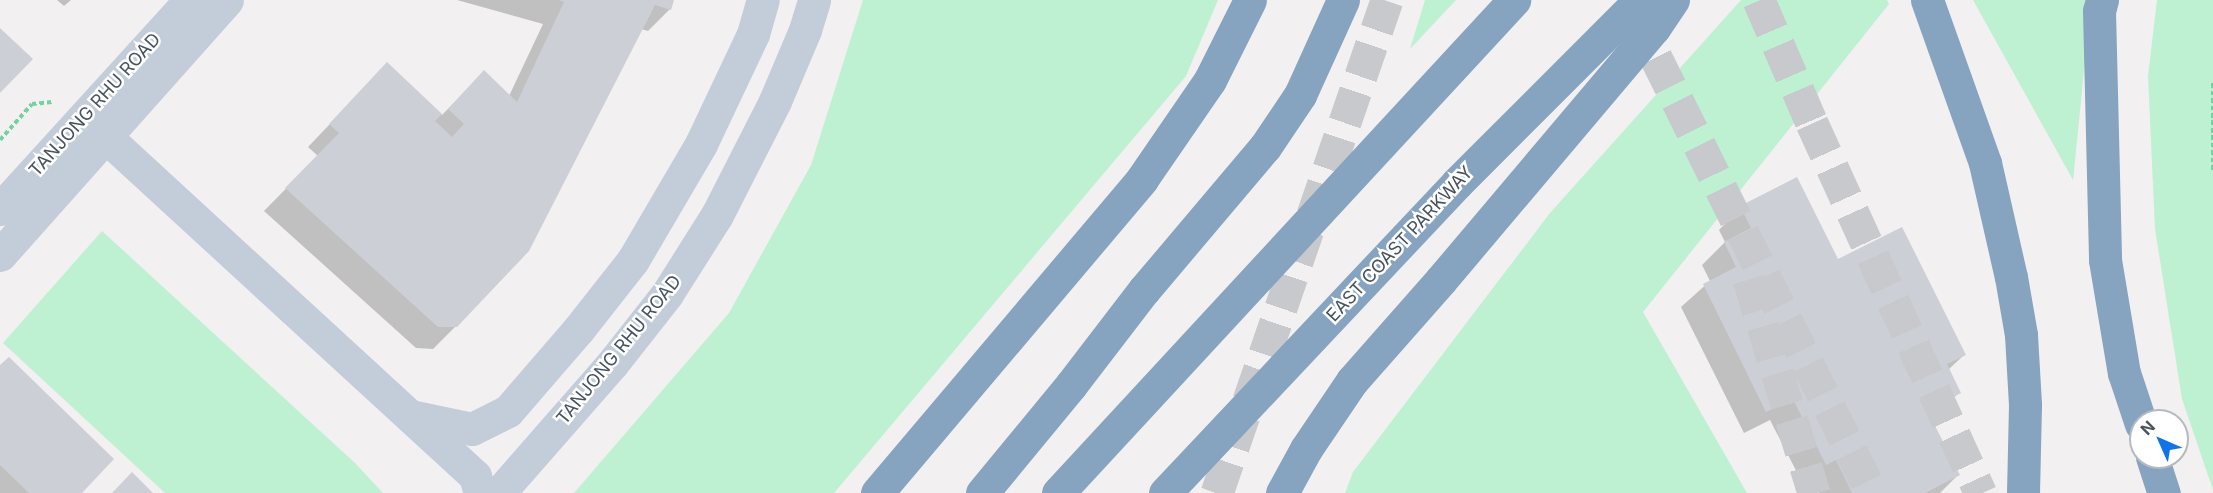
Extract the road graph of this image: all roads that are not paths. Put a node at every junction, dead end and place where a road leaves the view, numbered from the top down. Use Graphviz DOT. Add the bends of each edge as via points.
graph roads {
  1 [pos="190,0"];
  2 [pos="227,0"];
  3 [pos="763,0"];
  4 [pos="814,0"];
  5 [pos="1250,0"];
  6 [pos="1343,0"];
  7 [pos="1514,0"];
  8 [pos="1640,0"];
  9 [pos="1673,0"];
  10 [pos="1928,0"];
  11 [pos="2102,0"];
  12 [pos="106,137"];
  13 [pos="67,138"];
  14 [pos="0,209"];
  15 [pos="0,255"];
  16 [pos="2136,409"];
  17 [pos="410,416"];
  18 [pos="2156,469"];
  19 [pos="480,493"];
  20 [pos="499,493"];
  21 [pos="877,493"];
  22 [pos="982,493"];
  23 [pos="1058,493"];
  24 [pos="1165,493"];
  25 [pos="1282,493"];
  26 [pos="2024,493"];
  27 [pos="2164,493"];
  1 -- 13 [label="street, TANJONG RHU ROAD"];
  2 -- 12 [label="street, TANJONG RHU ROAD"];
  3 -- 17 [label="street" via="753,34 701,144 633,260 578,330 508,411 472,429"];
  4 -- 20 [label="street, TANJONG RHU ROAD" via="775,101 717,215 668,294"];
  5 -- 21 [label="highway" via="1210,80 1142,179"];
  6 -- 22 [label="highway" via="1300,95 1265,147 1144,290"];
  7 -- 23 [label="highway"];
  8 -- 24 [label="highway, EAST COAST PARKWAY" via="1457,183"];
  9 -- 25 [label="highway" via="1654,28 1352,381"];
  10 -- 26 [label="highway" via="1985,163 2011,277 2025,405"];
  11 -- 16 [label="highway" via="2099,11 2105,260 2124,373"];
  12 -- 13 [label="street"];
  12 -- 15 [label="street, TANJONG RHU ROAD"];
  12 -- 17 [label="street, TANJONG RHU ROAD"];
  13 -- 14 [label="street, TANJONG RHU ROAD"];
  17 -- 19 [label="street, TANJONG RHU ROAD" via="475,476"];
  18 -- 27 [label="highway"];
}
